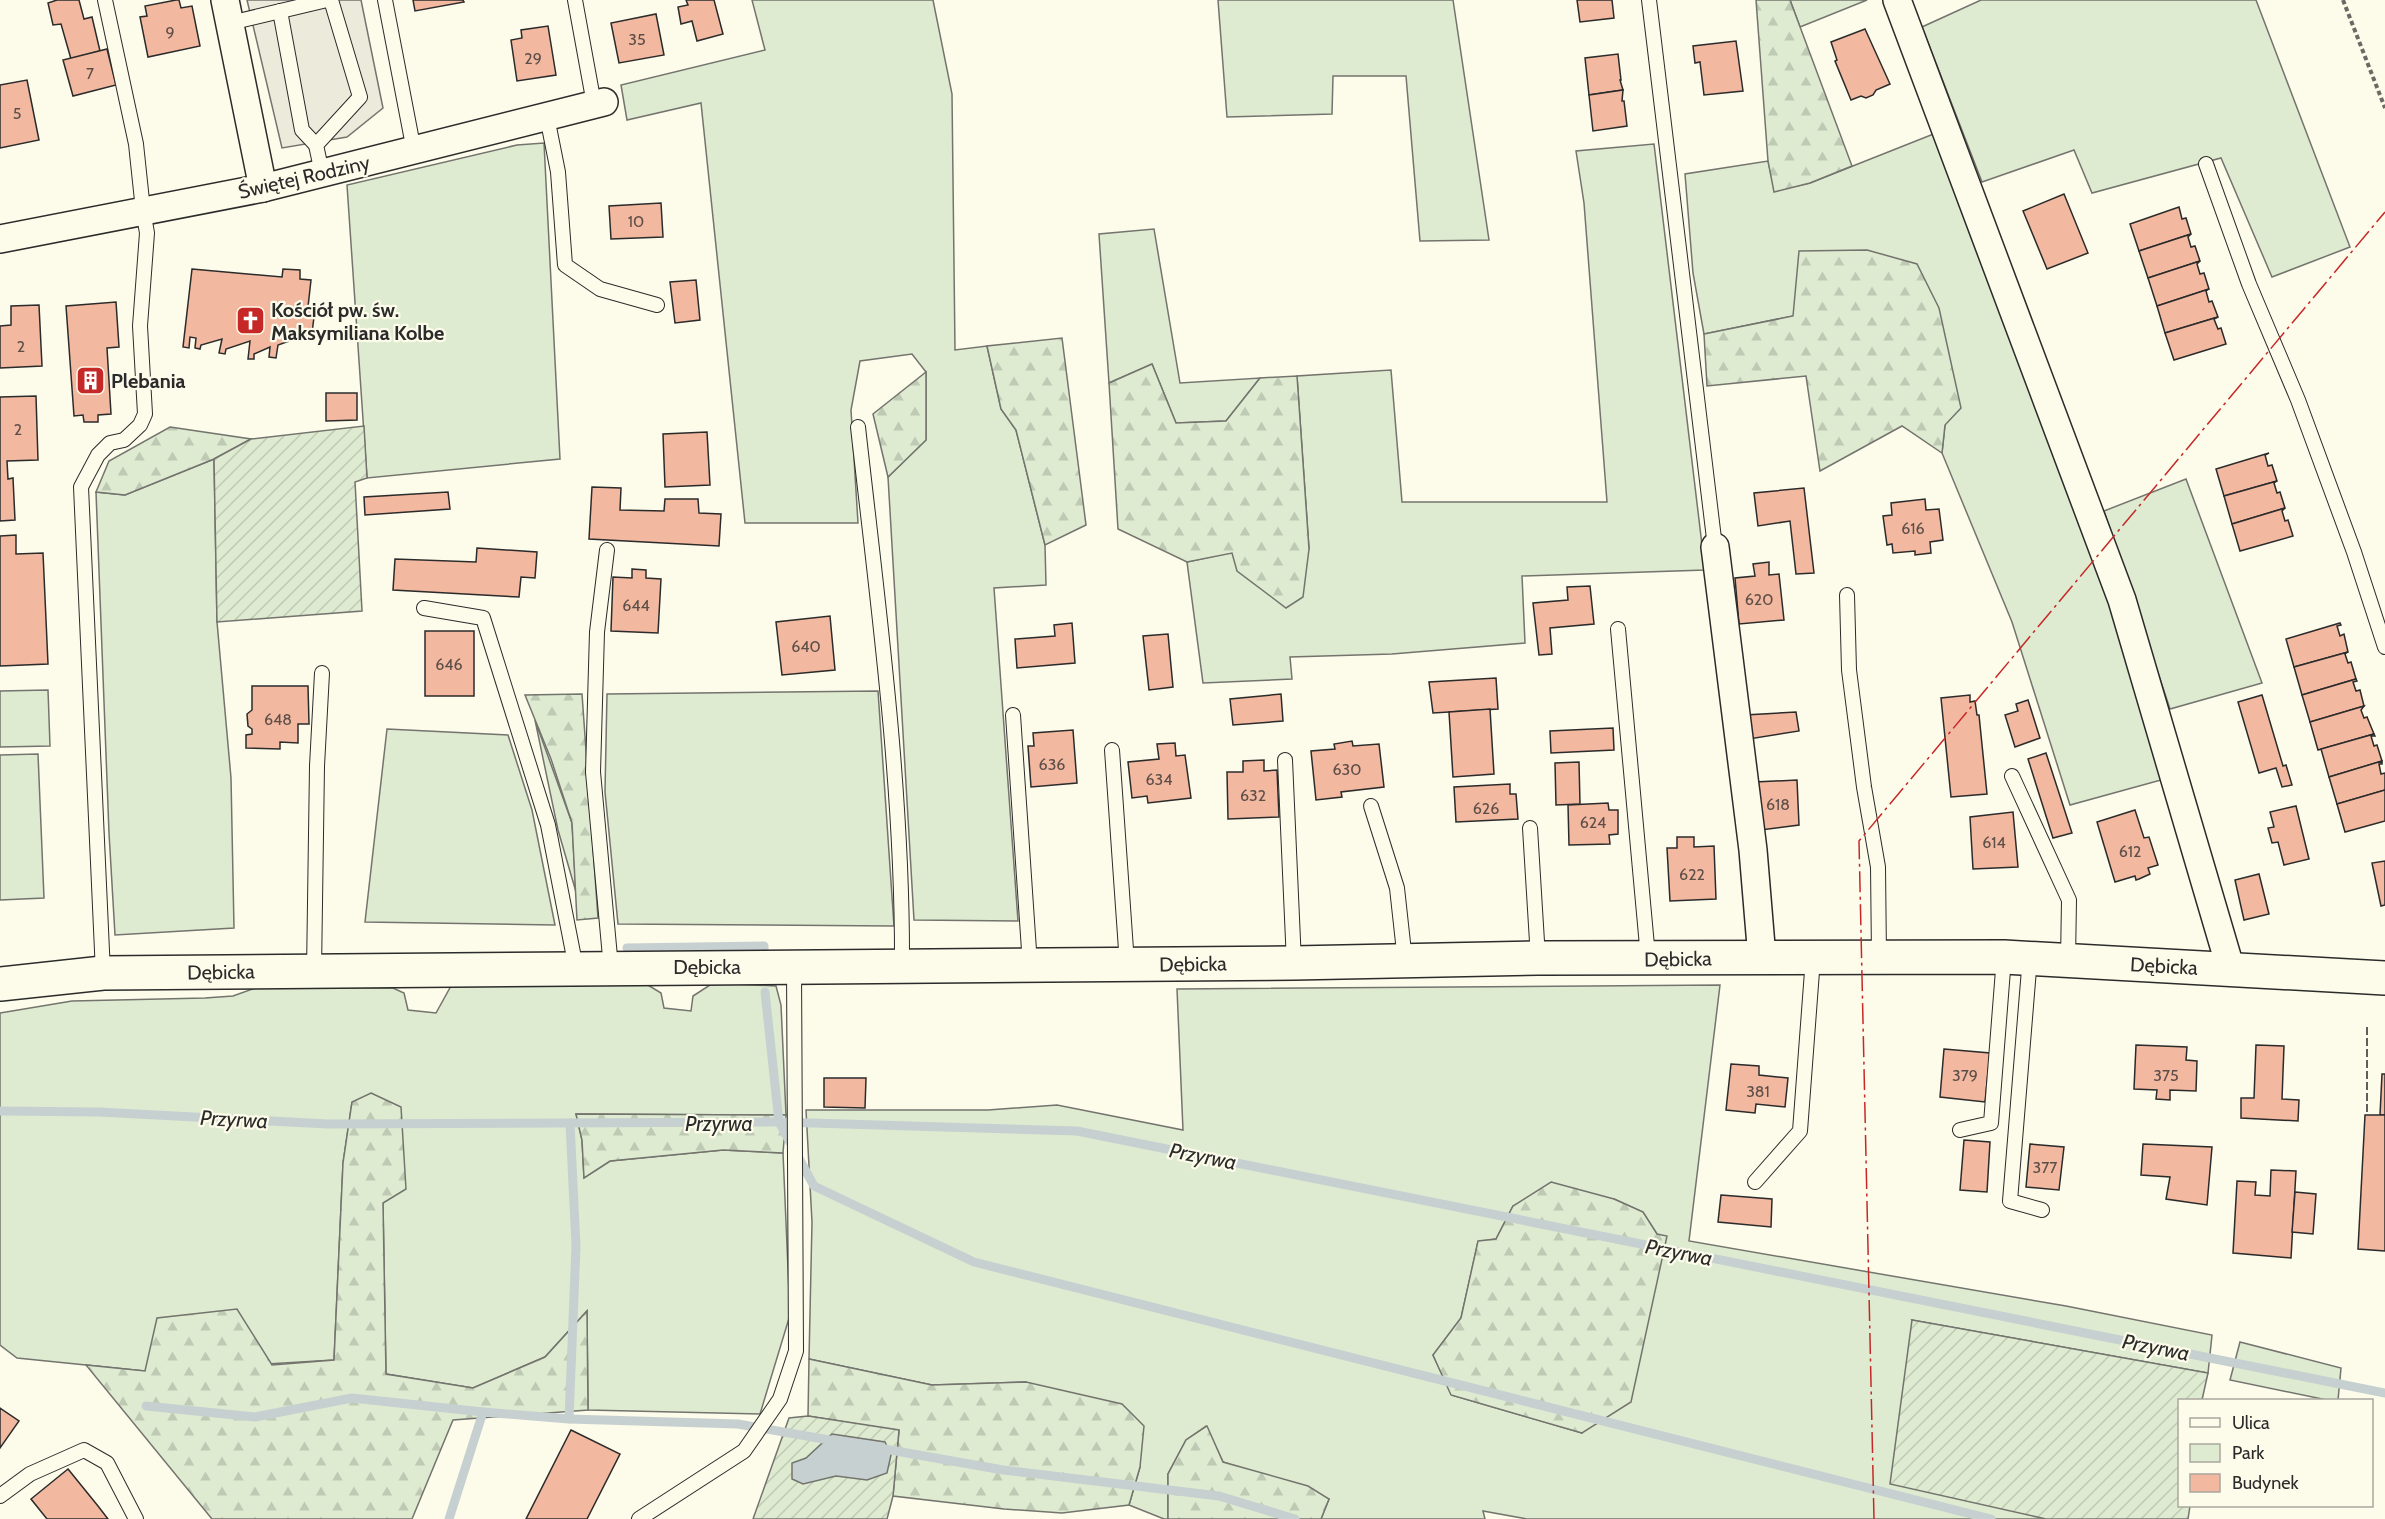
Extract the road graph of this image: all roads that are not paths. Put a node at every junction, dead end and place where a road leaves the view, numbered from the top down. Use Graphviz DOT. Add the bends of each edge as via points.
graph roads {
  1 [pos="105,0"];
  2 [pos="329,0"];
  3 [pos="385,0"];
  4 [pos="575,0"];
  5 [pos="1649,0"];
  6 [pos="1897,0"];
  7 [pos="227,11"];
  8 [pos="280,11"];
  9 [pos="599,103"];
  10 [pos="547,117"];
  11 [pos="316,145"];
  12 [pos="414,151"];
  13 [pos="2206,164"];
  14 [pos="322,173"];
  15 [pos="264,188"];
  16 [pos="143,210"];
  17 [pos="0,239"];
  18 [pos="657,305"];
  19 [pos="858,427"];
  20 [pos="1714,547"];
  21 [pos="607,550"];
  22 [pos="1847,595"];
  23 [pos="424,608"];
  24 [pos="1618,630"];
  25 [pos="2385,647"];
  26 [pos="322,673"];
  27 [pos="1013,715"];
  28 [pos="1112,750"];
  29 [pos="1285,760"];
  30 [pos="2012,776"];
  31 [pos="1371,806"];
  32 [pos="1530,828"];
  33 [pos="1879,957"];
  34 [pos="2017,957"];
  35 [pos="1538,958"];
  36 [pos="1762,958"];
  37 [pos="1813,958"];
  38 [pos="1648,960"];
  39 [pos="2068,960"];
  40 [pos="1405,961"];
  41 [pos="1294,963"];
  42 [pos="1127,964"];
  43 [pos="1030,965"];
  44 [pos="794,966"];
  45 [pos="903,967"];
  46 [pos="576,968"];
  47 [pos="611,968"];
  48 [pos="2231,969"];
  49 [pos="314,971"];
  50 [pos="103,973"];
  51 [pos="2385,978"];
  52 [pos="0,984"];
  53 [pos="1960,1130"];
  54 [pos="1755,1182"];
  55 [pos="2042,1210"];
  56 [pos="0,1496"];
  57 [pos="136,1519"];
  58 [pos="639,1519"];
  1 -- 16 [label="lane" via="136,144"];
  2 -- 8 [label="lane"];
  2 -- 11 [label="lane" via="360,97"];
  3 -- 12 [label="lane"];
  4 -- 9 [label="lane"];
  5 -- 20 [label="lane"];
  6 -- 48 [label="street" via="2122,600"];
  7 -- 8 [label="lane"];
  7 -- 15 [label="street"];
  8 -- 11 [label="lane" via="302,130"];
  9 -- 10 [label="street, Świętej Rodziny"];
  10 -- 12 [label="street, Świętej Rodziny"];
  10 -- 18 [label="lane" via="558,172 565,265 600,288"];
  11 -- 14 [label="lane"];
  12 -- 14 [label="street, Świętej Rodziny"];
  13 -- 25 [label="lane" via="2249,284 2298,400"];
  14 -- 15 [label="street, Świętej Rodziny"];
  15 -- 16 [label="street, Świętej Rodziny"];
  16 -- 17 [label="street, Świętej Rodziny"];
  16 -- 50 [label="lane" via="147,233 140,326 145,414 140,425 124,440 110,443 98,455 81,487"];
  19 -- 45 [label="lane" via="891,722"];
  20 -- 36 [label="street" via="1753,850"];
  21 -- 47 [label="lane" via="597,632 593,772"];
  22 -- 33 [label="lane" via="1849,670 1878,867"];
  23 -- 46 [label="lane" via="483,618 548,825"];
  24 -- 38 [label="lane"];
  26 -- 49 [label="lane"];
  27 -- 43 [label="lane"];
  28 -- 42 [label="lane"];
  29 -- 41 [label="lane"];
  30 -- 39 [label="lane" via="2069,900"];
  31 -- 40 [label="lane" via="1397,888"];
  32 -- 35 [label="lane"];
  33 -- 34 [label="street, Dębicka"];
  33 -- 37 [label="street, Dębicka"];
  34 -- 39 [label="street, Dębicka"];
  34 -- 53 [label="lane" via="1991,1123"];
  34 -- 55 [label="lane" via="2010,1201"];
  35 -- 38 [label="street, Dębicka"];
  35 -- 40 [label="street, Dębicka"];
  36 -- 37 [label="street, Dębicka"];
  36 -- 38 [label="street, Dębicka"];
  37 -- 54 [label="lane" via="1800,1131"];
  39 -- 48 [label="street, Dębicka"];
  40 -- 41 [label="street, Dębicka"];
  41 -- 42 [label="street, Dębicka"];
  42 -- 43 [label="street, Dębicka"];
  43 -- 45 [label="street, Dębicka"];
  44 -- 45 [label="street, Dębicka"];
  44 -- 47 [label="street, Dębicka"];
  44 -- 58 [label="lane" via="796,1351 780,1399 744,1451"];
  46 -- 47 [label="street, Dębicka"];
  46 -- 49 [label="street, Dębicka"];
  48 -- 51 [label="street, Dębicka"];
  49 -- 50 [label="street, Dębicka"];
  50 -- 52 [label="street, Dębicka"];
  56 -- 57 [label="lane" via="30,1474 84,1450 107,1463"];
}
